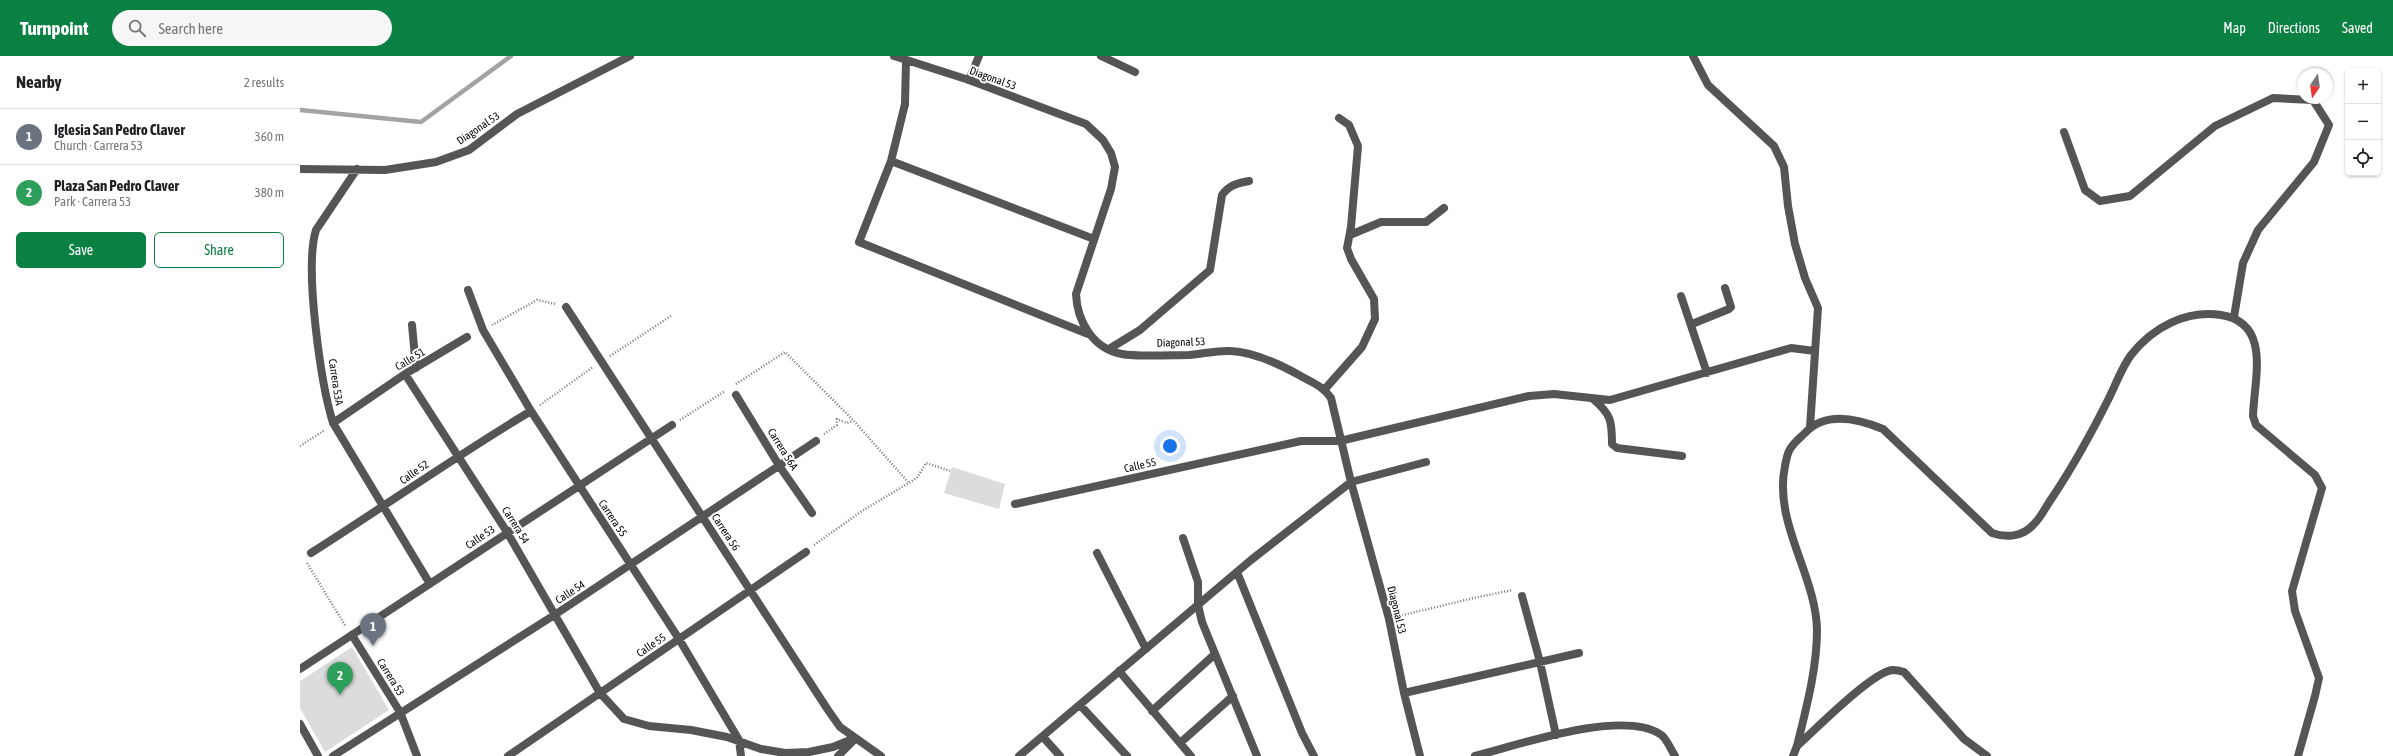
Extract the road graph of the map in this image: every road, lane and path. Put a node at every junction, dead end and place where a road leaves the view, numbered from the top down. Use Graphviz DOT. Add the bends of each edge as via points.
graph roads {
  1 [pos="630,56"];
  2 [pos="894,56"];
  3 [pos="979,56"];
  4 [pos="1101,56"];
  5 [pos="1693,56"];
  6 [pos="906,60"];
  7 [pos="1135,72"];
  8 [pos="968,80"];
  9 [pos="1339,118"];
  10 [pos="2064,132"];
  11 [pos="891,161"];
  12 [pos="300,169"];
  13 [pos="356,169"];
  14 [pos="1249,181"];
  15 [pos="1444,208"];
  16 [pos="1350,235"];
  17 [pos="1094,239"];
  18 [pos="1725,288"];
  19 [pos="468,290"];
  20 [pos="1681,296"];
  21 [pos="566,307"];
  22 [pos="2234,317"];
  23 [pos="1692,324"];
  24 [pos="412,325"];
  25 [pos="483,330"];
  26 [pos="1088,334"];
  27 [pos="467,338"];
  28 [pos="1109,349"];
  29 [pos="1815,350"];
  30 [pos="416,368"];
  31 [pos="1707,373"];
  32 [pos="404,374"];
  33 [pos="1325,389"];
  34 [pos="736,395"];
  35 [pos="1593,399"];
  36 [pos="531,411"];
  37 [pos="854,421"];
  38 [pos="333,423"];
  39 [pos="672,425"];
  40 [pos="1810,427"];
  41 [pos="652,439"];
  42 [pos="816,441"];
  43 [pos="1340,441"];
  44 [pos="300,446"];
  45 [pos="458,455"];
  46 [pos="1682,456"];
  47 [pos="1426,462"];
  48 [pos="780,467"];
  49 [pos="950,471"];
  50 [pos="908,482"];
  51 [pos="1351,482"];
  52 [pos="579,487"];
  53 [pos="1015,504"];
  54 [pos="383,507"];
  55 [pos="812,513"];
  56 [pos="702,516"];
  57 [pos="508,532"];
  58 [pos="1183,538"];
  59 [pos="806,552"];
  60 [pos="311,553"];
  61 [pos="1097,553"];
  62 [pos="304,559"];
  63 [pos="631,565"];
  64 [pos="1237,572"];
  65 [pos="430,584"];
  66 [pos="750,590"];
  67 [pos="1522,596"];
  68 [pos="1198,605"];
  69 [pos="556,614"];
  70 [pos="1389,619"];
  71 [pos="352,635"];
  72 [pos="679,639"];
  73 [pos="1146,649"];
  74 [pos="1579,653"];
  75 [pos="1215,654"];
  76 [pos="1540,662"];
  77 [pos="300,669"];
  78 [pos="1118,671"];
  79 [pos="600,693"];
  80 [pos="1404,693"];
  81 [pos="1233,696"];
  82 [pos="1080,705"];
  83 [pos="1152,711"];
  84 [pos="400,712"];
  85 [pos="300,724"];
  86 [pos="1556,735"];
  87 [pos="1043,737"];
  88 [pos="855,738"];
  89 [pos="739,740"];
  90 [pos="1180,744"];
  91 [pos="1797,746"];
  92 [pos="318,756"];
  93 [pos="333,756"];
  94 [pos="417,756"];
  95 [pos="508,756"];
  96 [pos="741,756"];
  97 [pos="838,756"];
  98 [pos="882,756"];
  99 [pos="1019,756"];
  100 [pos="1060,756"];
  101 [pos="1127,756"];
  102 [pos="1191,756"];
  103 [pos="1257,756"];
  104 [pos="1314,756"];
  105 [pos="1420,756"];
  106 [pos="1475,756"];
  107 [pos="1675,756"];
  108 [pos="1792,756"];
  109 [pos="1987,756"];
  110 [pos="2298,756"];
  1 -- 13 [label="street, Diagonal 53" via="517,114 469,150 436,162 385,170"];
  2 -- 6 [label="street, Diagonal 53"];
  3 -- 8 [label="street"];
  4 -- 7 [label="street"];
  5 -- 29 [label="street" via="1708,85 1774,146 1784,167 1795,244 1805,278 1818,308"];
  6 -- 8 [label="street, Diagonal 53"];
  6 -- 11 [label="street" via="905,104"];
  8 -- 17 [label="street, Diagonal 53" via="1086,124 1103,140 1111,153 1115,167 1111,189"];
  9 -- 16 [label="street" via="1349,125 1358,146"];
  10 -- 22 [label="street" via="2085,190 2100,201 2130,196 2215,126 2273,98 2313,100 2329,125 2314,162 2258,230 2243,263"];
  11 -- 17 [label="street"];
  11 -- 26 [label="street" via="860,242"];
  12 -- 13 [label="street, Diagonal 53"];
  13 -- 38 [label="street, Carrera 53A" via="316,230 311,250 326,400"];
  14 -- 28 [label="street" via="1237,183 1222,195 1210,270 1140,330"];
  15 -- 16 [label="street" via="1426,222 1381,222"];
  16 -- 33 [label="street" via="1347,248 1374,299 1375,319 1362,347"];
  17 -- 26 [label="street, Diagonal 53" via="1076,294 1077,310"];
  18 -- 23 [label="street" via="1729,309"];
  19 -- 25 [label="street, Carrera 55"];
  20 -- 23 [label="street"];
  21 -- 25 [label="path" via="537,300"];
  21 -- 41 [label="street, Carrera 56"];
  22 -- 40 [label="street" via="2208,313 2180,318 2154,332 2131,355 2079,458 2033,526 2017,535 2003,537 1992,533 1883,429 1862,420 1835,418"];
  22 -- 110 [label="street" via="2245,324 2254,336 2257,355 2253,416 2256,425 2315,474 2322,488 2292,591 2295,611 2319,678"];
  23 -- 31 [label="street"];
  24 -- 30 [label="street"];
  25 -- 36 [label="street, Carrera 55"];
  26 -- 28 [label="street, Diagonal 53"];
  27 -- 30 [label="street, Calle 51"];
  28 -- 33 [label="street, Diagonal 53" via="1122,354 1189,354 1230,350 1244,352 1286,368"];
  29 -- 31 [label="street, Calle 55" via="1791,348"];
  29 -- 40 [label="street"];
  30 -- 32 [label="street, Calle 51"];
  31 -- 35 [label="street, Calle 55" via="1610,400"];
  32 -- 38 [label="street, Calle 51"];
  32 -- 45 [label="street, Carrera 54"];
  33 -- 43 [label="street, Diagonal 53" via="1330,398"];
  34 -- 48 [label="street, Carrera 56A"];
  35 -- 43 [label="street, Calle 55" via="1554,394 1529,396"];
  35 -- 46 [label="street" via="1605,409 1611,419 1612,444 1617,448"];
  36 -- 45 [label="street, Calle 52"];
  36 -- 52 [label="street, Carrera 55"];
  37 -- 39 [label="path" via="785,352"];
  37 -- 42 [label="path" via="848,423 837,419 837,425"];
  37 -- 50 [label="path"];
  38 -- 44 [label="path"];
  38 -- 54 [label="street, Carrera 53A"];
  39 -- 41 [label="street, Calle 53"];
  40 -- 91 [label="street" via="1789,451 1782,483 1817,629 1814,667"];
  41 -- 52 [label="street, Calle 53"];
  41 -- 56 [label="street, Carrera 56"];
  42 -- 48 [label="street, Calle 54"];
  43 -- 51 [label="street, Diagonal 53"];
  43 -- 53 [label="street, Calle 55" via="1301,441"];
  45 -- 54 [label="street, Calle 52"];
  45 -- 57 [label="street, Carrera 54"];
  47 -- 51 [label="street"];
  48 -- 55 [label="street, Carrera 56A"];
  48 -- 56 [label="street, Calle 54"];
  49 -- 50 [label="path" via="926,464 917,478"];
  50 -- 59 [label="path" via="828,534"];
  51 -- 64 [label="street"];
  51 -- 70 [label="street, Diagonal 53"];
  52 -- 57 [label="street, Calle 53"];
  52 -- 63 [label="street, Carrera 55"];
  54 -- 60 [label="street, Calle 52"];
  54 -- 65 [label="street, Carrera 53A"];
  56 -- 63 [label="street, Calle 54"];
  56 -- 66 [label="street, Carrera 56"];
  57 -- 65 [label="street, Calle 53"];
  57 -- 69 [label="street, Carrera 54"];
  58 -- 68 [label="street" via="1198,582"];
  59 -- 66 [label="street, Calle 55"];
  61 -- 73 [label="street"];
  62 -- 71 [label="path"];
  63 -- 69 [label="street, Calle 54"];
  63 -- 72 [label="street, Carrera 55"];
  64 -- 68 [label="street"];
  64 -- 104 [label="street" via="1302,733"];
  65 -- 71 [label="street, Calle 53"];
  66 -- 72 [label="street, Calle 55"];
  66 -- 88 [label="street, Carrera 56" via="840,727"];
  67 -- 70 [label="path" via="1511,590"];
  67 -- 76 [label="street"];
  68 -- 73 [label="street"];
  68 -- 75 [label="street"];
  69 -- 79 [label="street, Carrera 54"];
  69 -- 84 [label="street, Calle 54"];
  70 -- 80 [label="street, Diagonal 53"];
  71 -- 77 [label="street, Calle 53"];
  71 -- 84 [label="street, Carrera 53"];
  72 -- 79 [label="street, Calle 55"];
  72 -- 89 [label="street, Carrera 55"];
  73 -- 78 [label="street"];
  74 -- 76 [label="street"];
  75 -- 81 [label="street"];
  75 -- 83 [label="street"];
  76 -- 80 [label="street"];
  76 -- 86 [label="street"];
  78 -- 82 [label="street"];
  78 -- 83 [label="street"];
  79 -- 89 [label="street, Carrera 54" via="624,719 635,724 691,730"];
  79 -- 95 [label="street, Calle 55"];
  80 -- 105 [label="street, Diagonal 53"];
  81 -- 90 [label="street"];
  81 -- 103 [label="street"];
  82 -- 87 [label="street"];
  82 -- 101 [label="street"];
  83 -- 90 [label="street"];
  84 -- 93 [label="street, Calle 54"];
  84 -- 94 [label="street, Carrera 53"];
  85 -- 92 [label="street"];
  86 -- 106 [label="street"];
  86 -- 107 [label="street" via="1616,724 1644,727 1661,734"];
  87 -- 99 [label="street"];
  87 -- 100 [label="street"];
  88 -- 89 [label="street, Carrera 54" via="833,747 810,752 785,753 761,749"];
  88 -- 97 [label="street"];
  88 -- 98 [label="street, Carrera 56"];
  89 -- 96 [label="street, Carrera 55"];
  90 -- 102 [label="street"];
  91 -- 108 [label="street"];
  91 -- 109 [label="street" via="1837,708 1879,676 1892,670 1904,672 1964,738"];
}
